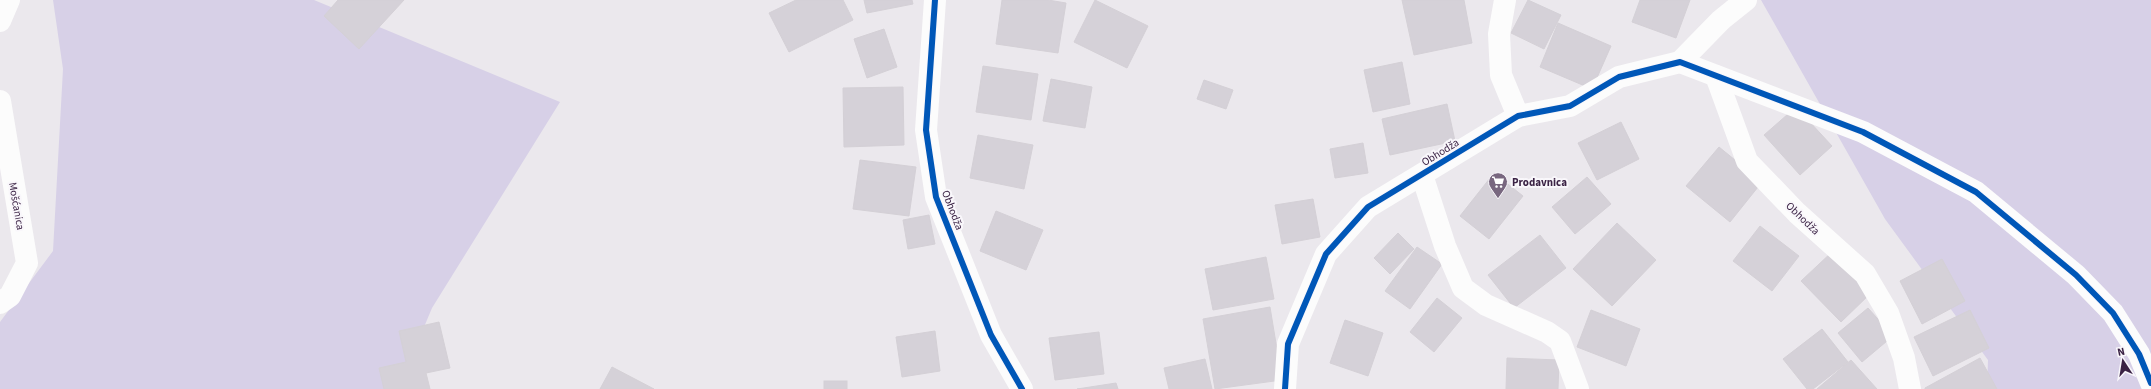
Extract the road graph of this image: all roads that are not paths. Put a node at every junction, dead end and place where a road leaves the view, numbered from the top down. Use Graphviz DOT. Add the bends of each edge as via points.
graph roads {
  1 [pos="9,0"];
  2 [pos="935,0"];
  3 [pos="1505,0"];
  4 [pos="1746,0"];
  5 [pos="0,21"];
  6 [pos="1680,62"];
  7 [pos="1716,76"];
  8 [pos="0,101"];
  9 [pos="1518,116"];
  10 [pos="1422,175"];
  11 [pos="0,303"];
  12 [pos="2151,383"];
  13 [pos="1022,389"];
  14 [pos="1285,389"];
  15 [pos="1578,389"];
  16 [pos="1910,389"];
  1 -- 5 [label="street"];
  2 -- 13 [label="street, Obhodža" via="926,130 936,197 991,335"];
  3 -- 9 [label="street" via="1499,34 1501,75"];
  4 -- 6 [label="street"];
  6 -- 7 [label="street"];
  6 -- 9 [label="street, Obhodža" via="1619,77 1570,106"];
  7 -- 12 [label="street" via="1863,132 1976,192 2076,275 2113,313 2139,354"];
  7 -- 16 [label="street, Obhodža" via="1747,160 1796,213 1865,274 1888,313 1904,358"];
  8 -- 11 [label="street, Mošćanica" via="27,263 10,296"];
  9 -- 10 [label="street, Obhodža"];
  10 -- 14 [label="street, Obhodža" via="1368,207 1326,254 1288,344"];
  10 -- 15 [label="street" via="1445,246 1464,288 1486,305 1547,332 1560,341"];
}
